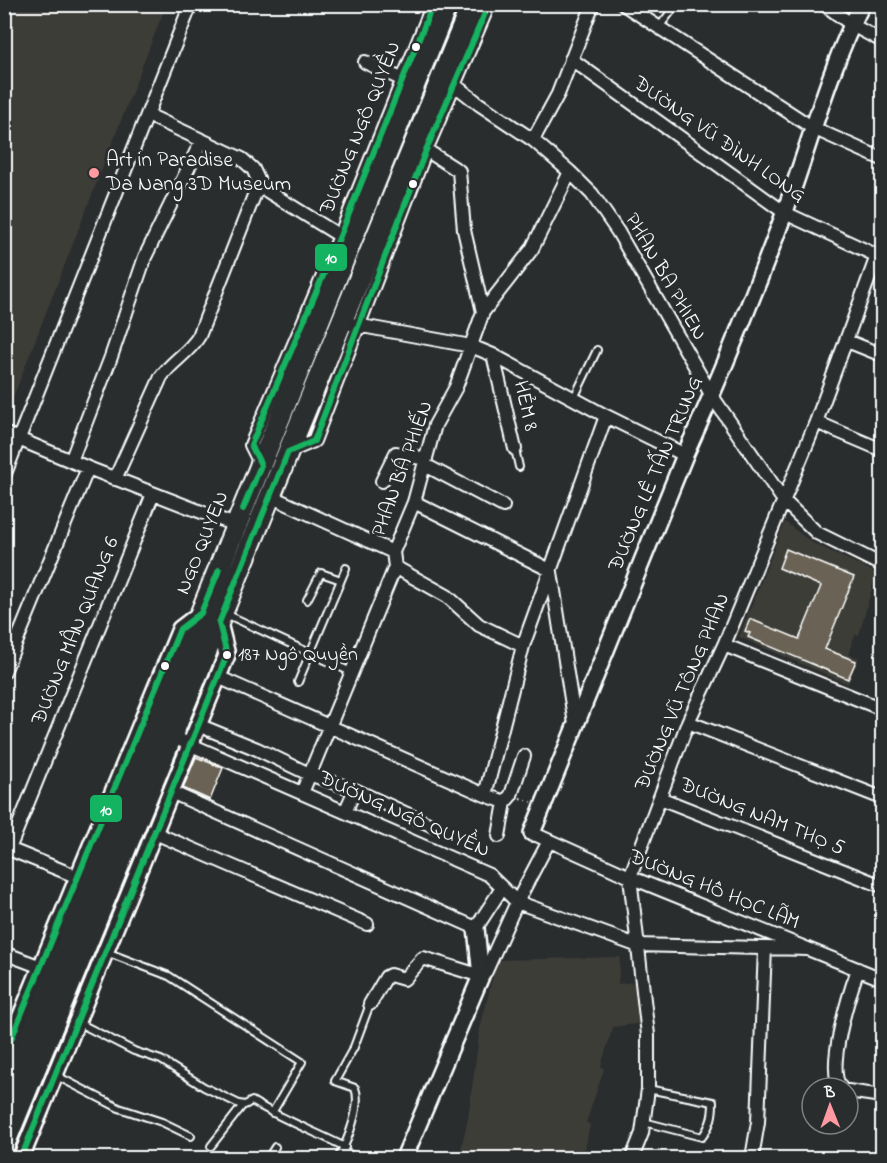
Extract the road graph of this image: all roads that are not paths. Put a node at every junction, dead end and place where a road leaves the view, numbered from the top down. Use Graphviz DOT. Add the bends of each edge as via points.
graph roads {
  1 [pos="191,4"];
  2 [pos="433,4"];
  3 [pos="447,4"];
  4 [pos="472,4"];
  5 [pos="489,4"];
  6 [pos="593,4"];
  7 [pos="623,4"];
  8 [pos="677,4"];
  9 [pos="824,4"];
  10 [pos="862,4"];
  11 [pos="852,25"];
  12 [pos="659,28"];
  13 [pos="882,41"];
  14 [pos="571,59"];
  15 [pos="365,62"];
  16 [pos="403,80"];
  17 [pos="448,80"];
  18 [pos="148,115"];
  19 [pos="813,128"];
  20 [pos="202,140"];
  21 [pos="533,140"];
  22 [pos="426,150"];
  23 [pos="882,159"];
  24 [pos="570,172"];
  25 [pos="262,188"];
  26 [pos="784,213"];
  27 [pos="340,236"];
  28 [pos="880,258"];
  29 [pos="483,312"];
  30 [pos="350,323"];
  31 [pos="847,340"];
  32 [pos="471,346"];
  33 [pos="597,350"];
  34 [pos="493,355"];
  35 [pos="882,355"];
  36 [pos="712,396"];
  37 [pos="574,398"];
  38 [pos="606,416"];
  39 [pos="816,422"];
  40 [pos="4,433"];
  41 [pos="20,439"];
  42 [pos="515,449"];
  43 [pos="882,450"];
  44 [pos="685,455"];
  45 [pos="71,461"];
  46 [pos="425,462"];
  47 [pos="261,465"];
  48 [pos="519,466"];
  49 [pos="88,468"];
  50 [pos="4,476"];
  51 [pos="115,479"];
  52 [pos="382,481"];
  53 [pos="153,494"];
  54 [pos="270,496"];
  55 [pos="784,501"];
  56 [pos="414,502"];
  57 [pos="502,506"];
  58 [pos="236,526"];
  59 [pos="256,533"];
  60 [pos="393,552"];
  61 [pos="882,565"];
  62 [pos="395,567"];
  63 [pos="346,568"];
  64 [pos="550,570"];
  65 [pos="341,580"];
  66 [pos="307,600"];
  67 [pos="201,613"];
  68 [pos="221,618"];
  69 [pos="724,645"];
  70 [pos="523,646"];
  71 [pos="311,654"];
  72 [pos="4,672"];
  73 [pos="351,672"];
  74 [pos="218,677"];
  75 [pos="298,682"];
  76 [pos="882,709"];
  77 [pos="688,722"];
  78 [pos="575,724"];
  79 [pos="198,725"];
  80 [pos="328,725"];
  81 [pos="182,740"];
  82 [pos="256,749"];
  83 [pos="524,756"];
  84 [pos="246,768"];
  85 [pos="309,774"];
  86 [pos="355,790"];
  87 [pos="171,792"];
  88 [pos="302,793"];
  89 [pos="485,795"];
  90 [pos="508,798"];
  91 [pos="660,798"];
  92 [pos="882,798"];
  93 [pos="345,812"];
  94 [pos="433,826"];
  95 [pos="155,833"];
  96 [pos="532,833"];
  97 [pos="499,836"];
  98 [pos="549,841"];
  99 [pos="7,848"];
  100 [pos="630,877"];
  101 [pos="78,878"];
  102 [pos="882,886"];
  103 [pos="502,888"];
  104 [pos="517,902"];
  105 [pos="367,924"];
  106 [pos="476,928"];
  107 [pos="636,945"];
  108 [pos="765,948"];
  109 [pos="808,949"];
  110 [pos="4,952"];
  111 [pos="106,952"];
  112 [pos="41,967"];
  113 [pos="858,969"];
  114 [pos="481,976"];
  115 [pos="882,980"];
  116 [pos="370,1004"];
  117 [pos="76,1021"];
  118 [pos="4,1057"];
  119 [pos="55,1075"];
  120 [pos="836,1076"];
  121 [pos="648,1089"];
  122 [pos="860,1092"];
  123 [pos="882,1096"];
  124 [pos="4,1100"];
  125 [pos="243,1106"];
  126 [pos="272,1113"];
  127 [pos="643,1122"];
  128 [pos="191,1136"];
  129 [pos="4,1145"];
  130 [pos="210,1146"];
  131 [pos="275,1147"];
  132 [pos="344,1149"];
  133 [pos="21,1158"];
  134 [pos="268,1158"];
  135 [pos="338,1158"];
  136 [pos="358,1158"];
  137 [pos="404,1158"];
  138 [pos="632,1158"];
  139 [pos="752,1158"];
  1 -- 18 [label="street"];
  2 -- 16 [label="street, ĐƯỜNG NGÔ QUYỀN"];
  3 -- 47 [label="highway, NGO QUYEN"];
  4 -- 17 [label="highway"];
  5 -- 17 [label="street"];
  6 -- 14 [label="street"];
  7 -- 12 [label="street"];
  8 -- 12 [label="lane"];
  9 -- 11 [label="street"];
  10 -- 11 [label="street, ĐƯỜNG LÊ TẤN TRUNG"];
  11 -- 13 [label="street"];
  11 -- 19 [label="street, ĐƯỜNG LÊ TẤN TRUNG"];
  12 -- 19 [label="street"];
  14 -- 21 [label="street"];
  14 -- 26 [label="street, ĐƯỜNG VŨ ĐÌNH LONG"];
  15 -- 16 [label="street"];
  16 -- 27 [label="street, ĐƯỜNG NGÔ QUYỀN"];
  17 -- 21 [label="street, PHAN BA PHIEN"];
  17 -- 22 [label="street"];
  17 -- 30 [label="highway"];
  18 -- 20 [label="street"];
  18 -- 41 [label="street"];
  19 -- 23 [label="street"];
  19 -- 26 [label="street, ĐƯỜNG LÊ TẤN TRUNG"];
  20 -- 25 [label="street" via="248,164"];
  20 -- 45 [label="street" via="144,257"];
  21 -- 24 [label="street, PHAN BA PHIEN"];
  22 -- 29 [label="street" via="459,171 464,230"];
  22 -- 30 [label="street"];
  24 -- 29 [label="street, PHAN BÁ PHIẾN" via="532,249"];
  24 -- 36 [label="street, PHAN BA PHIEN" via="592,194 618,232"];
  25 -- 27 [label="street"];
  25 -- 51 [label="street" via="255,194 199,336 161,377"];
  26 -- 28 [label="street, ĐƯỜNG VŨ ĐÌNH LONG"];
  26 -- 36 [label="street, ĐƯỜNG LÊ TẤN TRUNG"];
  27 -- 47 [label="street, ĐƯỜNG NGÔ QUYỀN" via="251,445"];
  28 -- 31 [label="street, ĐƯỜNG VŨ TÔNG PHAN"];
  29 -- 32 [label="street, PHAN BÁ PHIẾN"];
  30 -- 32 [label="street"];
  30 -- 54 [label="highway"];
  31 -- 35 [label="street"];
  31 -- 39 [label="street, ĐƯỜNG VŨ TÔNG PHAN"];
  32 -- 34 [label="street"];
  32 -- 46 [label="street, PHAN BÁ PHIẾN" via="456,387 435,425"];
  33 -- 37 [label="lane"];
  34 -- 37 [label="street"];
  34 -- 42 [label="street, HẺM 8"];
  36 -- 44 [label="street, ĐƯỜNG LÊ TẤN TRUNG"];
  36 -- 55 [label="street, PHAN BA PHIEN"];
  37 -- 38 [label="street"];
  38 -- 44 [label="street"];
  38 -- 64 [label="street"];
  39 -- 43 [label="street"];
  39 -- 55 [label="street, ĐƯỜNG VŨ TÔNG PHAN"];
  40 -- 41 [label="street"];
  41 -- 45 [label="street"];
  41 -- 50 [label="street"];
  42 -- 48 [label="lane, HẺM 8"];
  44 -- 78 [label="street, ĐƯỜNG LÊ TẤN TRUNG"];
  45 -- 49 [label="street"];
  46 -- 52 [label="street" via="396,453"];
  46 -- 56 [label="street, PHAN BÁ PHIẾN"];
  46 -- 57 [label="street"];
  47 -- 58 [label="highway, NGO QUYEN"];
  49 -- 51 [label="street"];
  49 -- 72 [label="street"];
  51 -- 53 [label="street"];
  53 -- 58 [label="street"];
  53 -- 99 [label="street, ĐƯỜNG MÂN QUANG 6"];
  54 -- 59 [label="highway"];
  54 -- 60 [label="street"];
  55 -- 61 [label="street, PHAN BA PHIEN" via="817,533"];
  55 -- 69 [label="street, ĐƯỜNG VŨ TÔNG PHAN"];
  56 -- 60 [label="street, PHAN BÁ PHIẾN"];
  56 -- 64 [label="street"];
  58 -- 59 [label="street"];
  58 -- 67 [label="highway, NGO QUYEN"];
  59 -- 68 [label="highway"];
  60 -- 62 [label="street, PHAN BÁ PHIẾN"];
  62 -- 70 [label="street" via="447,596 479,625"];
  62 -- 73 [label="street, PHAN BÁ PHIẾN"];
  63 -- 65 [label="lane"];
  64 -- 70 [label="street"];
  64 -- 78 [label="street"];
  65 -- 66 [label="lane" via="321,573"];
  65 -- 71 [label="lane"];
  67 -- 101 [label="street" via="180,629"];
  67 -- 124 [label="highway, NGO QUYEN"];
  68 -- 71 [label="lane"];
  68 -- 74 [label="street" via="227,655"];
  68 -- 81 [label="highway"];
  69 -- 76 [label="street"];
  69 -- 77 [label="street, ĐƯỜNG VŨ TÔNG PHAN"];
  70 -- 89 [label="street"];
  71 -- 73 [label="lane"];
  71 -- 75 [label="lane"];
  73 -- 80 [label="street, PHAN BÁ PHIẾN"];
  74 -- 79 [label="street"];
  74 -- 80 [label="street"];
  77 -- 91 [label="street, ĐƯỜNG VŨ TÔNG PHAN"];
  77 -- 92 [label="street"];
  78 -- 96 [label="street, ĐƯỜNG LÊ TẤN TRUNG"];
  79 -- 81 [label="street"];
  79 -- 82 [label="street"];
  80 -- 85 [label="street, PHAN BÁ PHIẾN"];
  80 -- 89 [label="street"];
  81 -- 84 [label="street, ĐƯỜNG NGÔ QUYỀN"];
  81 -- 87 [label="street"];
  81 -- 129 [label="highway"];
  82 -- 84 [label="street"];
  82 -- 85 [label="street"];
  83 -- 90 [label="street"];
  84 -- 88 [label="street, ĐƯỜNG NGÔ QUYỀN"];
  85 -- 86 [label="street"];
  85 -- 88 [label="street, PHAN BÁ PHIẾN"];
  86 -- 93 [label="street"];
  86 -- 94 [label="street"];
  87 -- 95 [label="street"];
  87 -- 106 [label="street"];
  88 -- 93 [label="street, ĐƯỜNG NGÔ QUYỀN"];
  89 -- 90 [label="street"];
  90 -- 97 [label="street"];
  91 -- 100 [label="street, ĐƯỜNG VŨ TÔNG PHAN"];
  91 -- 102 [label="street, ĐƯỜNG NAM THỌ 5"];
  93 -- 103 [label="street, ĐƯỜNG NGÔ QUYỀN" via="489,875"];
  95 -- 105 [label="street"];
  95 -- 111 [label="street"];
  96 -- 98 [label="street, ĐƯỜNG HỒ HỌC LÃM"];
  98 -- 100 [label="street, ĐƯỜNG HỒ HỌC LÃM"];
  98 -- 104 [label="street"];
  99 -- 101 [label="street"];
  100 -- 107 [label="street, ĐƯỜNG VŨ TÔNG PHAN"];
  100 -- 109 [label="street, ĐƯỜNG HỒ HỌC LÃM"];
  101 -- 112 [label="street"];
  103 -- 104 [label="street, ĐƯỜNG NGÔ QUYỀN"];
  103 -- 106 [label="street"];
  104 -- 107 [label="street, ĐƯỜNG NGÔ QUYỀN"];
  104 -- 114 [label="street"];
  106 -- 114 [label="street"];
  107 -- 108 [label="street, ĐƯỜNG NGÔ QUYỀN"];
  107 -- 121 [label="street, ĐƯỜNG VŨ TÔNG PHAN" via="648,1035"];
  108 -- 109 [label="street, ĐƯỜNG NGÔ QUYỀN"];
  108 -- 139 [label="street" via="758,1122"];
  109 -- 113 [label="street, ĐƯỜNG HỒ HỌC LÃM"];
  110 -- 112 [label="street"];
  111 -- 117 [label="street"];
  111 -- 126 [label="lane" via="169,976 302,1062"];
  112 -- 118 [label="street"];
  113 -- 115 [label="street, ĐƯỜNG HỒ HỌC LÃM"];
  113 -- 120 [label="street" via="846,1003"];
  114 -- 116 [label="street" via="423,958 404,979 386,977"];
  114 -- 137 [label="street"];
  116 -- 132 [label="lane" via="354,1047 335,1081 355,1088 357,1094"];
  117 -- 119 [label="street"];
  117 -- 125 [label="lane" via="134,1051 161,1060"];
  119 -- 128 [label="lane" via="119,1108"];
  119 -- 133 [label="street"];
  121 -- 127 [label="street, ĐƯỜNG VŨ TÔNG PHAN"];
  121 -- 127 [label="lane" via="713,1102 713,1117 702,1137"];
  122 -- 123 [label="street"];
  125 -- 126 [label="lane" via="252,1101"];
  125 -- 130 [label="lane"];
  126 -- 132 [label="lane"];
  127 -- 138 [label="street, ĐƯỜNG VŨ TÔNG PHAN"];
  131 -- 134 [label="lane"];
  132 -- 135 [label="lane"];
  132 -- 136 [label="lane"];
}
